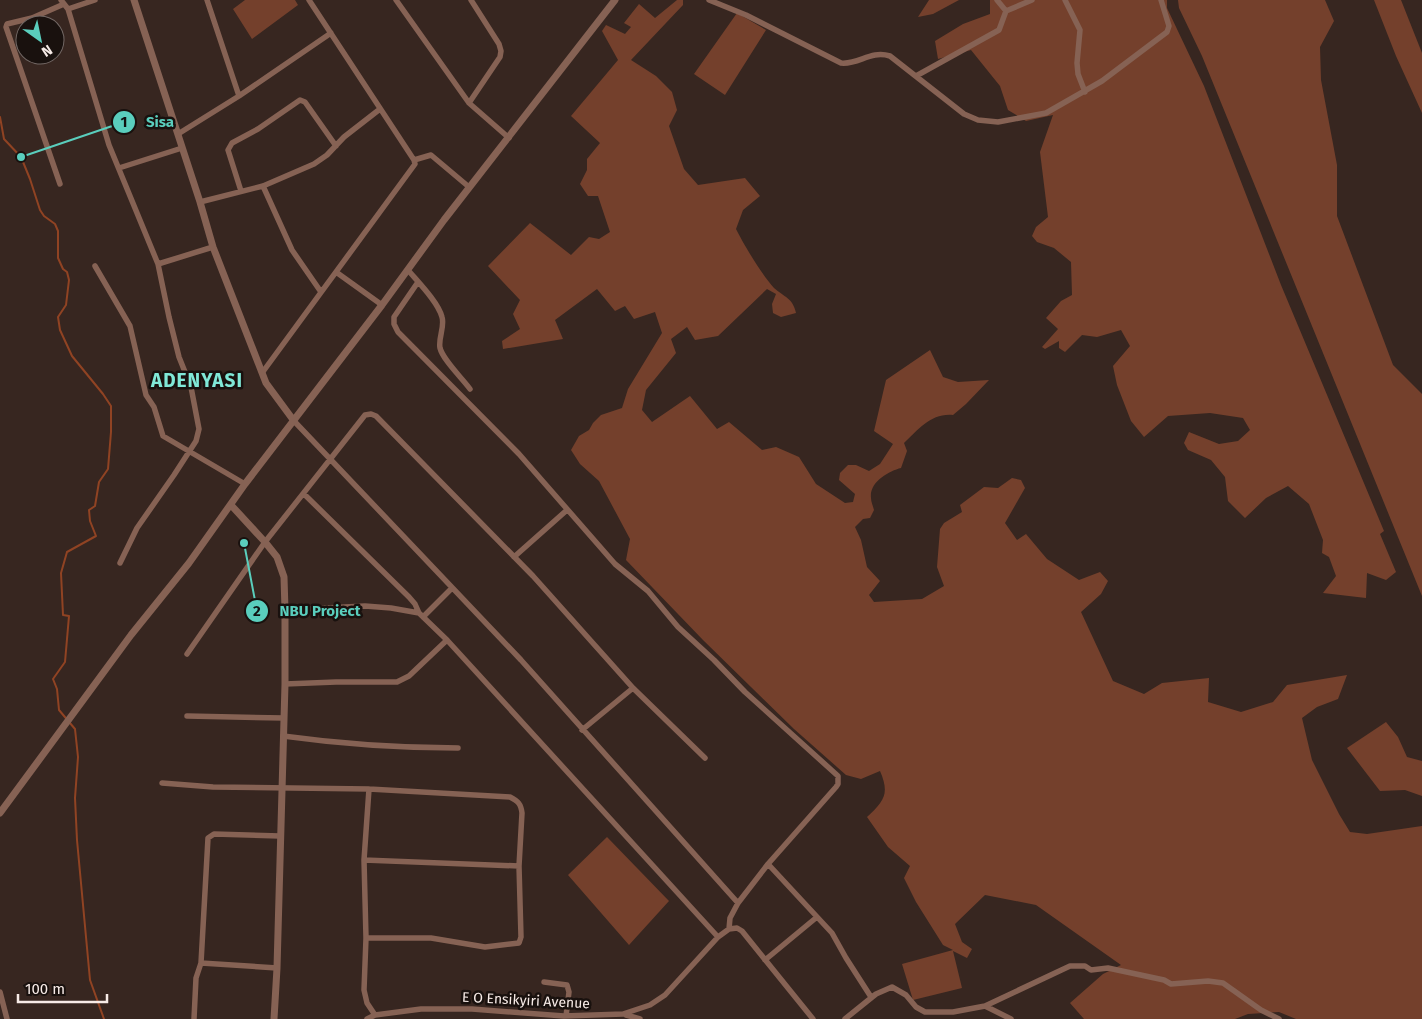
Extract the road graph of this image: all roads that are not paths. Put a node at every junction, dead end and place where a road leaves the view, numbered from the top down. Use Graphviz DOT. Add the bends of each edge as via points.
graph roads {
  1 [pos="94,0"];
  2 [pos="134,0"];
  3 [pos="207,0"];
  4 [pos="309,0"];
  5 [pos="396,0"];
  6 [pos="471,0"];
  7 [pos="615,0"];
  8 [pos="709,0"];
  9 [pos="997,0"];
  10 [pos="1032,0"];
  11 [pos="1065,0"];
  12 [pos="1161,0"];
  13 [pos="64,4"];
  14 [pos="1006,11"];
  15 [pos="331,33"];
  16 [pos="916,76"];
  17 [pos="1085,92"];
  18 [pos="239,96"];
  19 [pos="469,103"];
  20 [pos="380,109"];
  21 [pos="178,134"];
  22 [pos="509,138"];
  23 [pos="336,146"];
  24 [pos="182,148"];
  25 [pos="414,160"];
  26 [pos="119,168"];
  27 [pos="60,184"];
  28 [pos="263,186"];
  29 [pos="470,187"];
  30 [pos="241,191"];
  31 [pos="200,202"];
  32 [pos="213,247"];
  33 [pos="158,264"];
  34 [pos="94,266"];
  35 [pos="408,270"];
  36 [pos="336,272"];
  37 [pos="418,282"];
  38 [pos="321,292"];
  39 [pos="382,305"];
  40 [pos="262,373"];
  41 [pos="470,389"];
  42 [pos="294,421"];
  43 [pos="189,452"];
  44 [pos="330,460"];
  45 [pos="245,484"];
  46 [pos="304,494"];
  47 [pos="231,505"];
  48 [pos="566,510"];
  49 [pos="265,542"];
  50 [pos="514,557"];
  51 [pos="120,563"];
  52 [pos="452,588"];
  53 [pos="286,610"];
  54 [pos="421,615"];
  55 [pos="447,640"];
  56 [pos="187,654"];
  57 [pos="285,684"];
  58 [pos="634,688"];
  59 [pos="187,716"];
  60 [pos="284,718"];
  61 [pos="582,730"];
  62 [pos="283,736"];
  63 [pos="458,748"];
  64 [pos="705,758"];
  65 [pos="162,783"];
  66 [pos="282,788"];
  67 [pos="369,790"];
  68 [pos="0,813"];
  69 [pos="280,836"];
  70 [pos="364,860"];
  71 [pos="768,864"];
  72 [pos="519,866"];
  73 [pos="738,902"];
  74 [pos="817,917"];
  75 [pos="729,929"];
  76 [pos="718,937"];
  77 [pos="366,938"];
  78 [pos="765,960"];
  79 [pos="201,963"];
  80 [pos="277,968"];
  81 [pos="544,982"];
  82 [pos="0,992"];
  83 [pos="871,997"];
  84 [pos="986,1006"];
  85 [pos="623,1014"];
  86 [pos="375,1015"];
  87 [pos="565,1017"];
  88 [pos="7,1019"];
  89 [pos="194,1019"];
  90 [pos="274,1019"];
  91 [pos="367,1019"];
  92 [pos="640,1019"];
  93 [pos="813,1019"];
  94 [pos="845,1019"];
  95 [pos="1011,1019"];
  96 [pos="1279,1019"];
  1 -- 13 [label="street"];
  2 -- 21 [label="street"];
  3 -- 18 [label="street"];
  4 -- 15 [label="street"];
  5 -- 19 [label="street"];
  6 -- 19 [label="street" via="500,44 501,51"];
  7 -- 22 [label="street"];
  8 -- 16 [label="street" via="746,15 841,64 880,54 894,58"];
  9 -- 14 [label="street"];
  10 -- 14 [label="street"];
  11 -- 17 [label="street" via="1080,30 1077,63"];
  12 -- 17 [label="street" via="1169,26 1167,32"];
  13 -- 26 [label="street"];
  13 -- 27 [label="street" via="6,27"];
  14 -- 16 [label="street" via="999,30"];
  15 -- 18 [label="street"];
  15 -- 20 [label="street"];
  16 -- 17 [label="street" via="964,114 978,120 998,122 1046,114"];
  18 -- 21 [label="street"];
  19 -- 22 [label="street"];
  20 -- 23 [label="street"];
  20 -- 25 [label="street"];
  21 -- 24 [label="street"];
  22 -- 29 [label="street"];
  23 -- 28 [label="street" via="314,164"];
  23 -- 30 [label="street" via="305,102 300,100 229,147"];
  24 -- 26 [label="street"];
  24 -- 31 [label="street"];
  25 -- 29 [label="street" via="431,156"];
  25 -- 36 [label="street" via="413,168"];
  26 -- 33 [label="street"];
  28 -- 30 [label="street"];
  28 -- 38 [label="street" via="292,250"];
  29 -- 35 [label="street"];
  30 -- 31 [label="street"];
  31 -- 32 [label="street"];
  32 -- 33 [label="street"];
  32 -- 40 [label="street"];
  33 -- 43 [label="street" via="199,429"];
  34 -- 43 [label="street" via="130,326 146,396 154,407 163,436"];
  35 -- 37 [label="street"];
  35 -- 39 [label="street"];
  36 -- 38 [label="street"];
  36 -- 39 [label="street"];
  37 -- 41 [label="street" via="442,316 440,347 444,356"];
  37 -- 48 [label="street" via="394,317 398,332 519,454"];
  38 -- 40 [label="street"];
  39 -- 42 [label="street"];
  40 -- 42 [label="street"];
  42 -- 44 [label="street"];
  42 -- 45 [label="street"];
  43 -- 45 [label="street"];
  43 -- 51 [label="street" via="137,528"];
  44 -- 46 [label="street"];
  44 -- 50 [label="street" via="365,415 376,416"];
  44 -- 52 [label="street"];
  45 -- 47 [label="street"];
  46 -- 49 [label="street"];
  46 -- 54 [label="street" via="409,597"];
  47 -- 49 [label="street"];
  47 -- 68 [label="street"];
  48 -- 50 [label="street"];
  48 -- 71 [label="street" via="615,564 648,592 678,627 838,776 836,787"];
  49 -- 53 [label="street" via="281,566"];
  49 -- 56 [label="street"];
  50 -- 58 [label="street"];
  52 -- 54 [label="street"];
  52 -- 61 [label="street"];
  53 -- 54 [label="street" via="365,606"];
  53 -- 57 [label="street"];
  54 -- 55 [label="street"];
  55 -- 57 [label="street" via="401,681"];
  55 -- 76 [label="street"];
  57 -- 60 [label="street"];
  58 -- 61 [label="street"];
  58 -- 64 [label="street"];
  59 -- 60 [label="street"];
  60 -- 62 [label="street"];
  61 -- 73 [label="street"];
  62 -- 63 [label="street" via="381,746"];
  62 -- 66 [label="street"];
  65 -- 66 [label="street"];
  66 -- 67 [label="street"];
  66 -- 69 [label="street"];
  67 -- 70 [label="street"];
  67 -- 72 [label="street" via="510,797 516,800 522,813"];
  69 -- 79 [label="street" via="214,834 208,838"];
  69 -- 80 [label="street"];
  70 -- 72 [label="street"];
  70 -- 77 [label="street"];
  71 -- 73 [label="street"];
  71 -- 74 [label="street"];
  72 -- 77 [label="street" via="521,942 485,947 431,938"];
  73 -- 75 [label="street" via="730,918"];
  74 -- 78 [label="street"];
  74 -- 83 [label="street" via="832,933"];
  75 -- 76 [label="street, E O Ensikyiri Avenue"];
  75 -- 78 [label="street" via="742,931"];
  76 -- 85 [label="street, E O Ensikyiri Avenue" via="664,995 650,1005"];
  77 -- 86 [label="street" via="364,990"];
  78 -- 93 [label="street"];
  79 -- 80 [label="street"];
  79 -- 89 [label="street" via="196,978"];
  80 -- 90 [label="street"];
  81 -- 87 [label="street" via="567,985"];
  82 -- 88 [label="street"];
  83 -- 84 [label="street" via="892,987 925,1012 953,1012"];
  83 -- 94 [label="street"];
  84 -- 95 [label="street"];
  84 -- 96 [label="street" via="1070,966 1084,966 1091,970 1108,968 1170,984 1223,983"];
  85 -- 87 [label="street, E O Ensikyiri Avenue"];
  85 -- 92 [label="street"];
  86 -- 87 [label="street, E O Ensikyiri Avenue" via="421,1009 472,1009"];
  86 -- 91 [label="street, E O Ensikyiri Avenue"];
}
